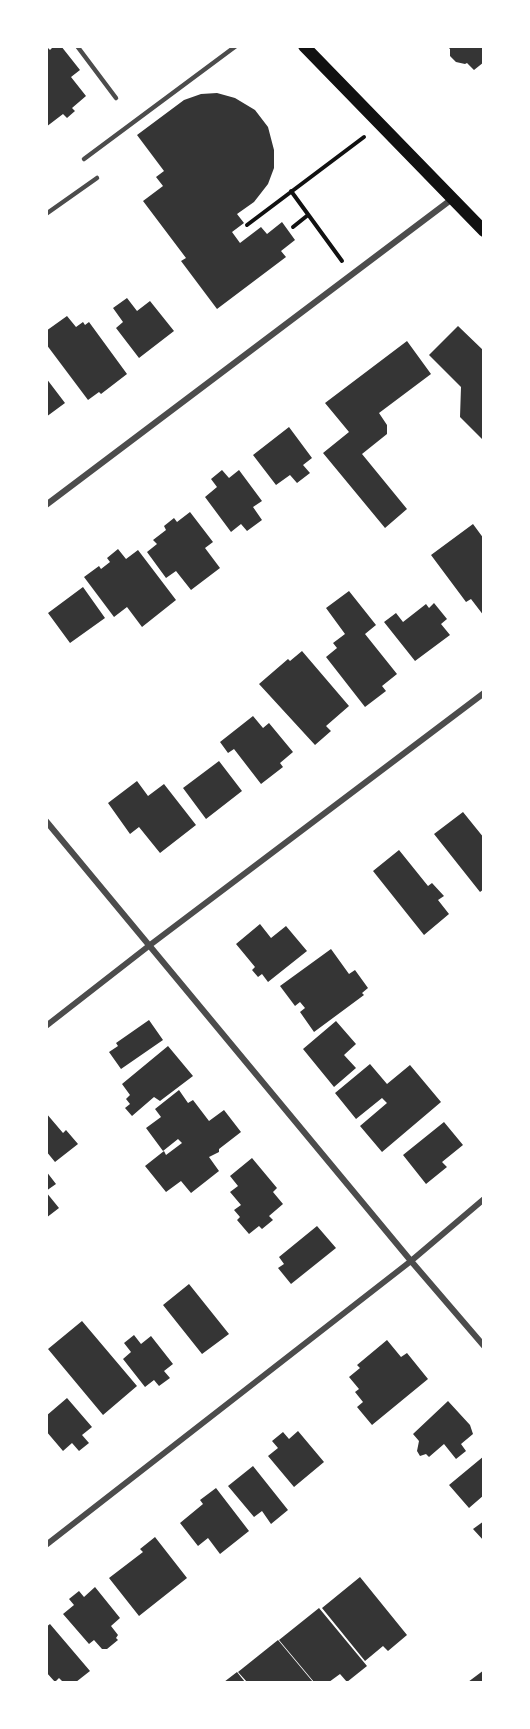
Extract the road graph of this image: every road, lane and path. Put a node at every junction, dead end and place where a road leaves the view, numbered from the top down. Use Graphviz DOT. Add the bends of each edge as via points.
graph roads {
  1 [pos="77,46"];
  2 [pos="236,46"];
  3 [pos="304,46"];
  4 [pos="116,98"];
  5 [pos="380,125"];
  6 [pos="84,159"];
  7 [pos="97,178"];
  8 [pos="291,191"];
  9 [pos="452,199"];
  10 [pos="46,214"];
  11 [pos="308,215"];
  12 [pos="247,225"];
  13 [pos="292,227"];
  14 [pos="483,231"];
  15 [pos="352,274"];
  16 [pos="46,505"];
  17 [pos="483,693"];
  18 [pos="46,821"];
  19 [pos="150,945"];
  20 [pos="46,1026"];
  21 [pos="483,1199"];
  22 [pos="411,1261"];
  23 [pos="483,1346"];
  24 [pos="46,1545"];
  1 -- 4 [label="lane"];
  2 -- 6 [label="lane"];
  3 -- 5 [label="main road"];
  5 -- 8 [label="path"];
  5 -- 9 [label="main road"];
  7 -- 10 [label="lane"];
  8 -- 11 [label="path"];
  8 -- 12 [label="path"];
  9 -- 14 [label="main road"];
  9 -- 15 [label="street"];
  11 -- 13 [label="path"];
  11 -- 15 [label="path"];
  15 -- 16 [label="street"];
  17 -- 19 [label="street"];
  18 -- 19 [label="street"];
  19 -- 20 [label="street"];
  19 -- 22 [label="street"];
  21 -- 22 [label="street"];
  22 -- 23 [label="street"];
  22 -- 24 [label="street"];
}
